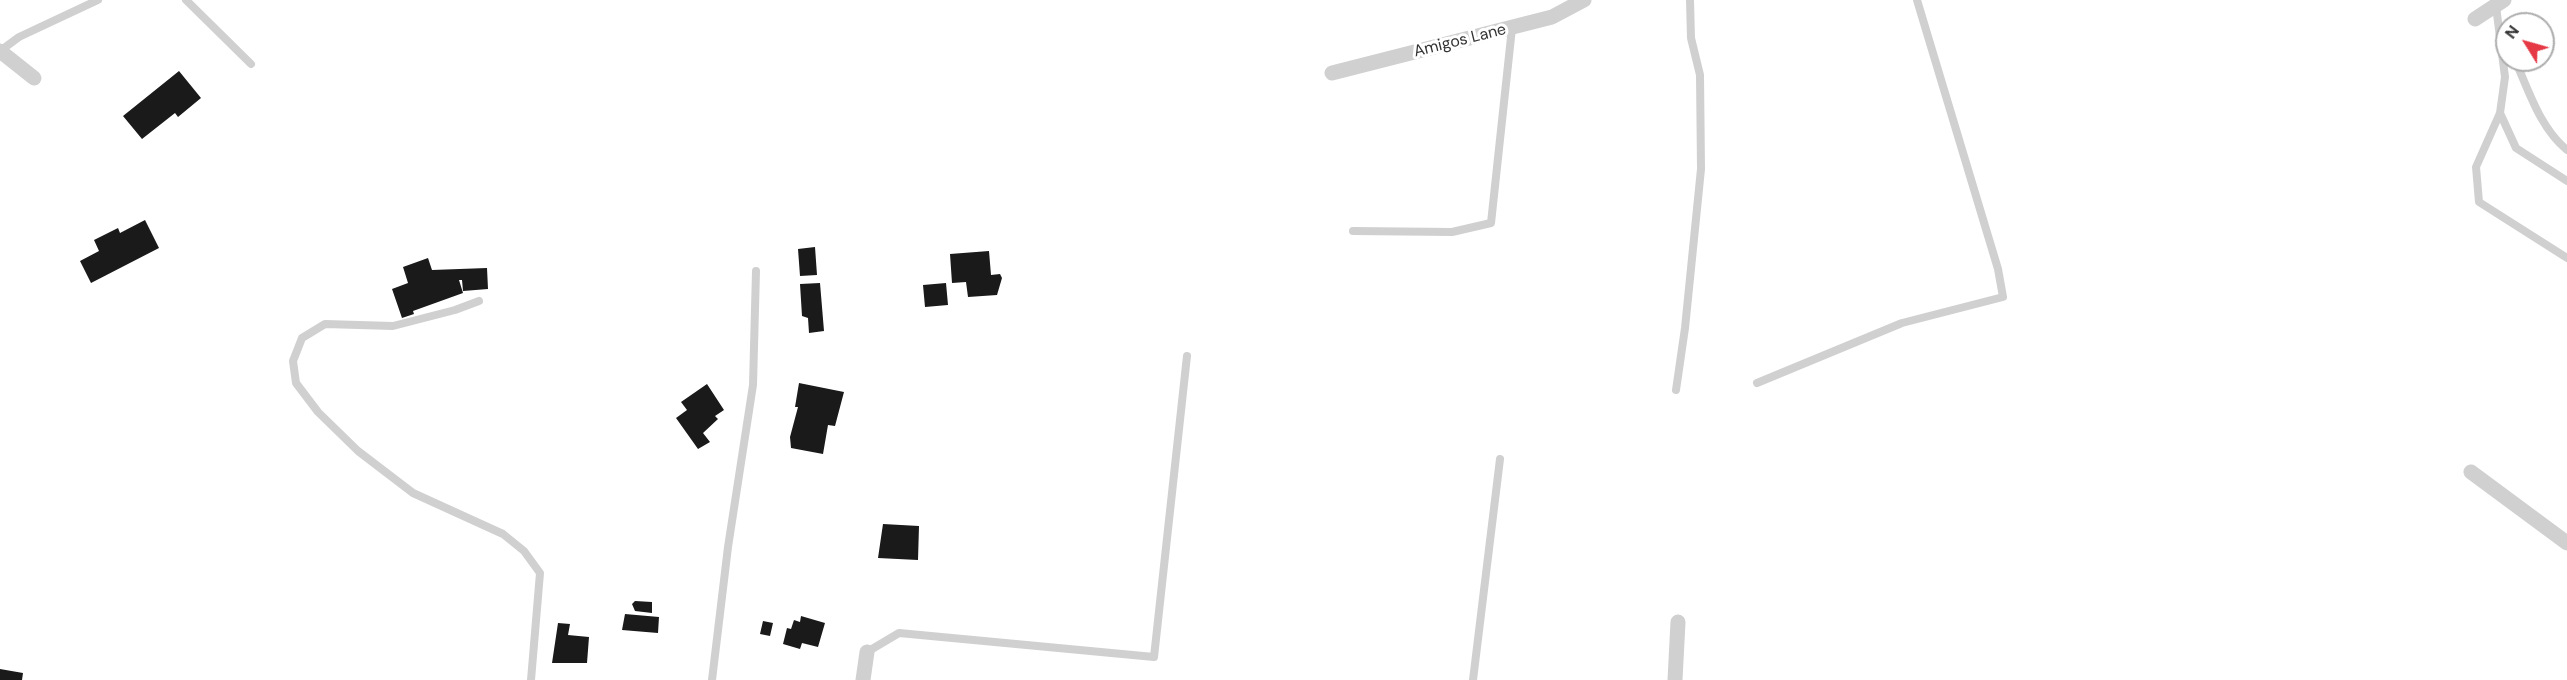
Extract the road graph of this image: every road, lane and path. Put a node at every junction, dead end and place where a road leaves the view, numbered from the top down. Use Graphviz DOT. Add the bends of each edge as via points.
graph roads {
  1 [pos="98,0"];
  2 [pos="186,0"];
  3 [pos="1584,0"];
  4 [pos="1690,0"];
  5 [pos="1917,0"];
  6 [pos="2500,3"];
  7 [pos="2475,19"];
  8 [pos="1512,28"];
  9 [pos="0,51"];
  10 [pos="251,64"];
  11 [pos="2504,72"];
  12 [pos="2520,72"];
  13 [pos="1332,73"];
  14 [pos="34,78"];
  15 [pos="2500,113"];
  16 [pos="2567,150"];
  17 [pos="2567,182"];
  18 [pos="1353,231"];
  19 [pos="2567,258"];
  20 [pos="756,271"];
  21 [pos="479,301"];
  22 [pos="1187,356"];
  23 [pos="1756,383"];
  24 [pos="1676,390"];
  25 [pos="1500,459"];
  26 [pos="2471,472"];
  27 [pos="2567,543"];
  28 [pos="1678,622"];
  29 [pos="867,652"];
  30 [pos="531,680"];
  31 [pos="712,680"];
  32 [pos="863,680"];
  33 [pos="1473,680"];
  34 [pos="1675,680"];
  1 -- 9 [label="lane" via="19,37"];
  2 -- 10 [label="lane"];
  3 -- 8 [label="street, Amigos Lane" via="1552,17"];
  4 -- 24 [label="lane" via="1691,38 1700,75 1701,169"];
  5 -- 23 [label="lane" via="2003,297 1902,323"];
  6 -- 7 [label="street"];
  8 -- 13 [label="street, Amigos Lane"];
  8 -- 18 [label="lane" via="1491,223 1452,232"];
  9 -- 14 [label="street"];
  11 -- 15 [label="lane"];
  12 -- 16 [label="lane" via="2539,113"];
  15 -- 17 [label="lane" via="2516,148"];
  15 -- 19 [label="lane" via="2476,167 2480,202"];
  20 -- 31 [label="lane" via="753,385"];
  21 -- 30 [label="lane" via="393,326 325,324 302,339 293,361 296,383 318,412 350,443 413,493 503,534 524,551 540,573"];
  22 -- 29 [label="lane" via="1154,657 899,633"];
  25 -- 33 [label="lane"];
  26 -- 27 [label="street"];
  28 -- 34 [label="street"];
  29 -- 32 [label="street"];
}
